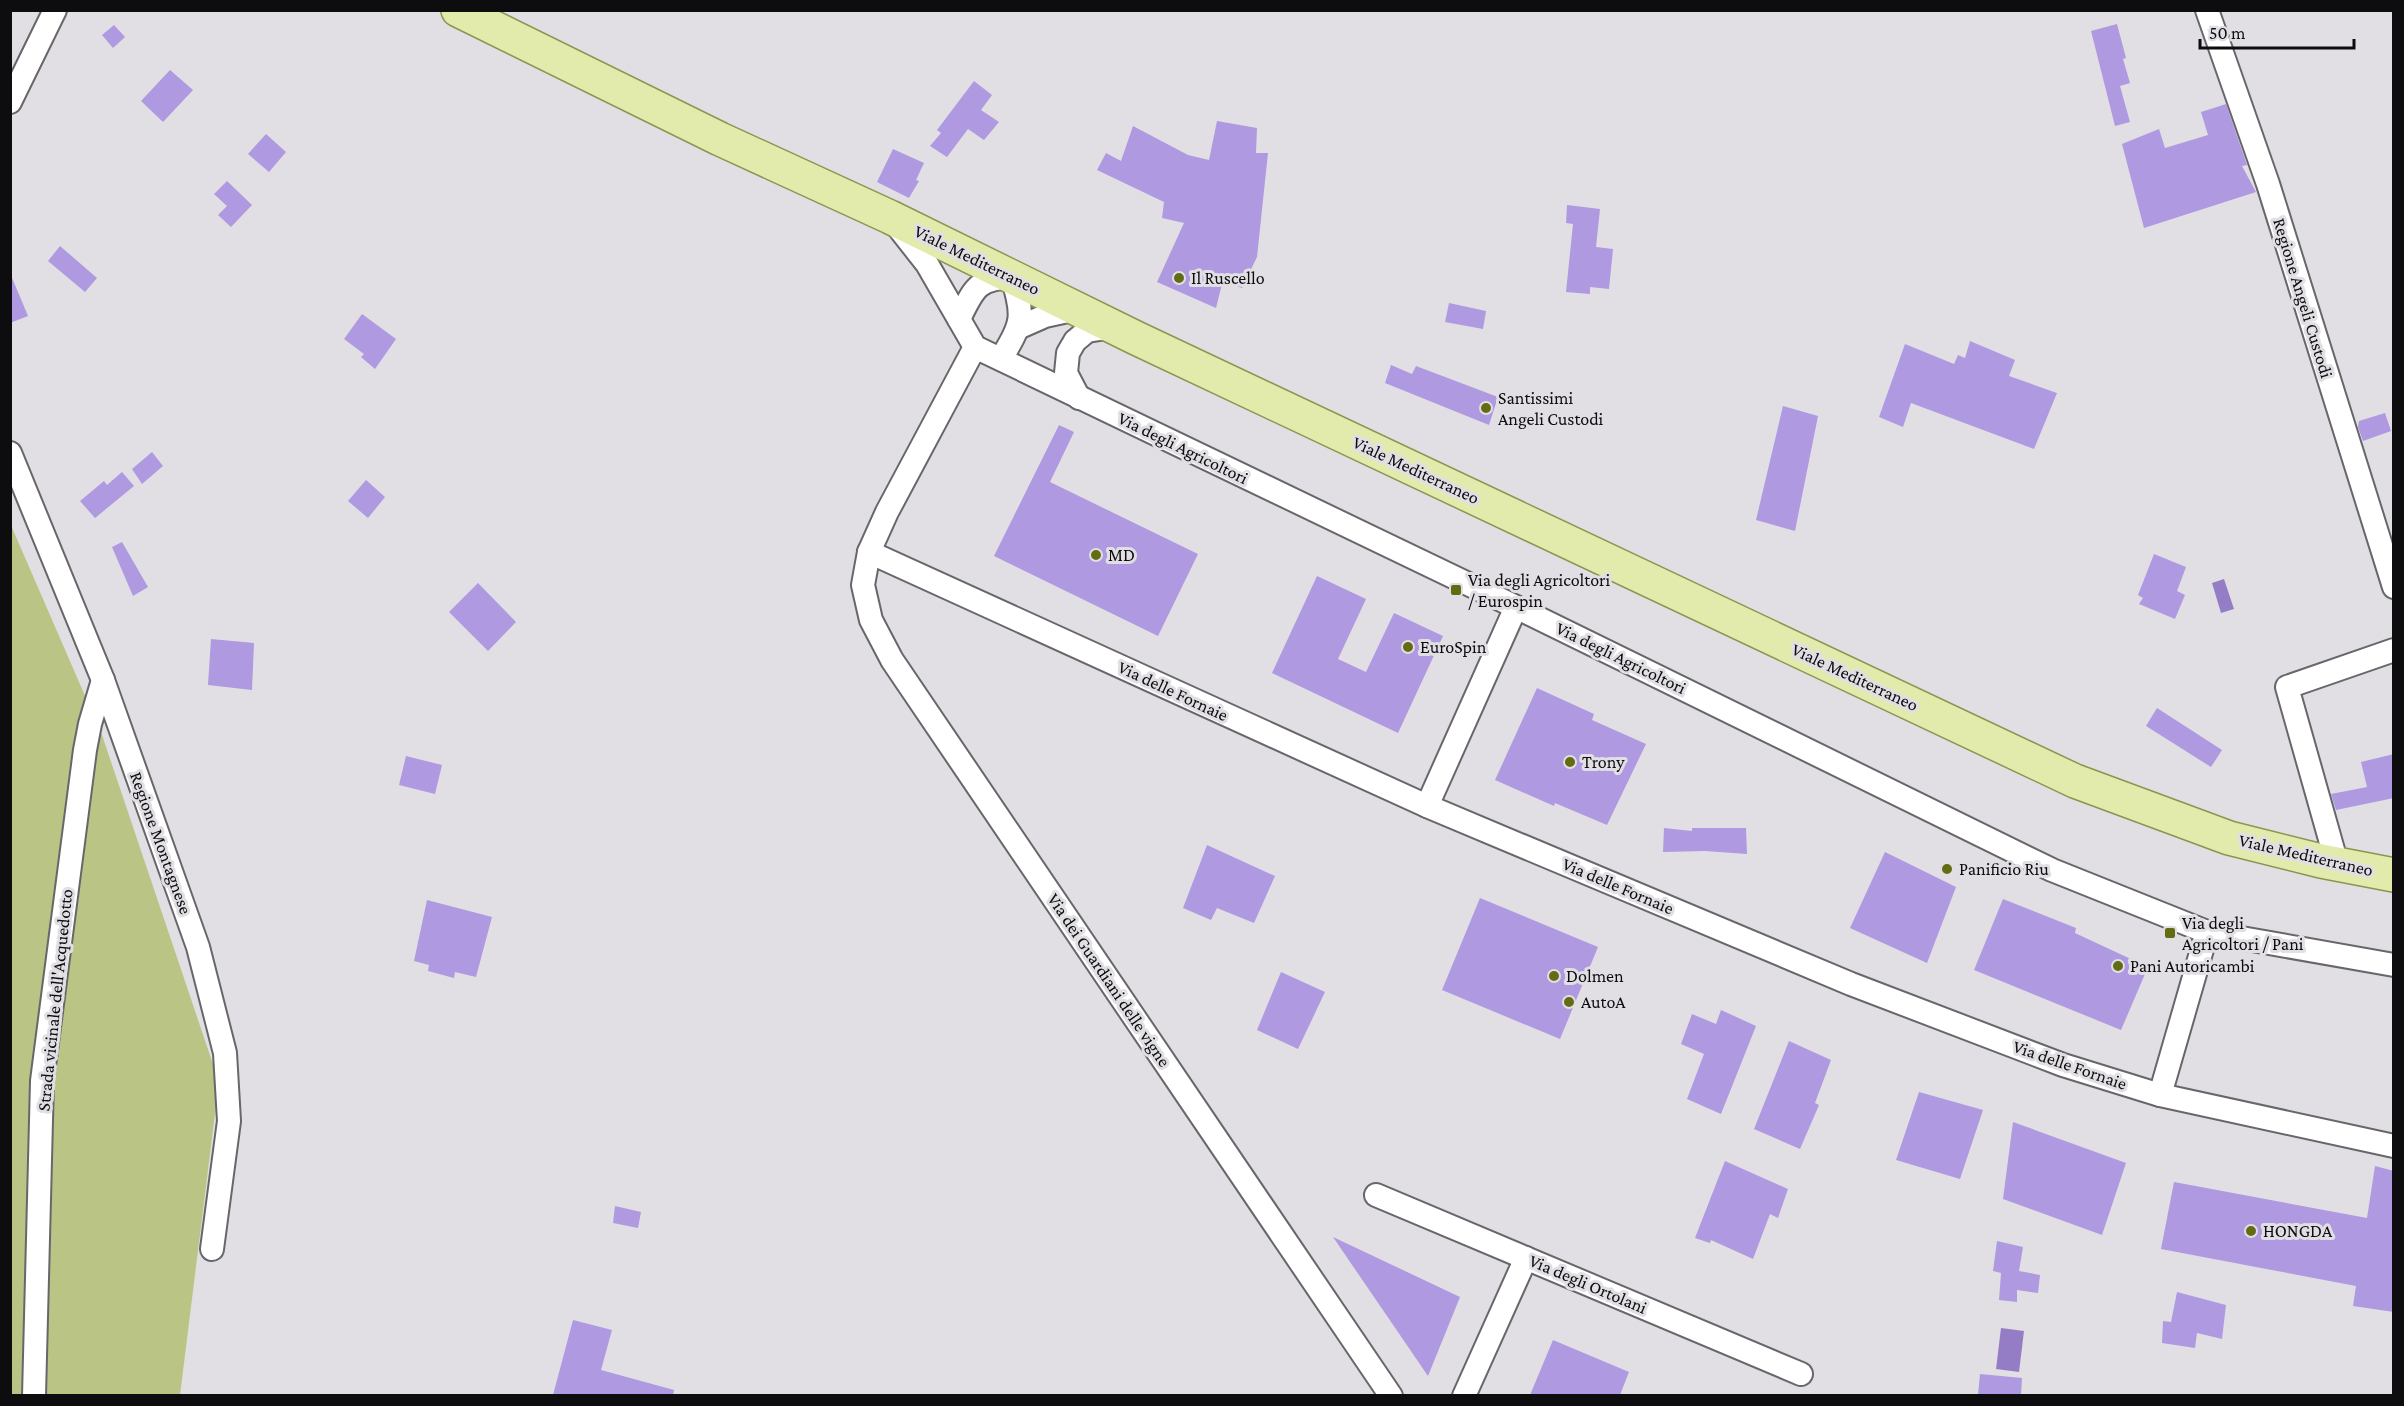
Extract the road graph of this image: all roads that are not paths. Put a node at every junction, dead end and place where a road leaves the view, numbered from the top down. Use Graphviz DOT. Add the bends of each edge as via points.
graph roads {
  1 [pos="55,10"];
  2 [pos="458,10"];
  3 [pos="2207,10"];
  4 [pos="10,102"];
  5 [pos="890,217"];
  6 [pos="1012,277"];
  7 [pos="1077,309"];
  8 [pos="959,319"];
  9 [pos="1020,327"];
  10 [pos="1113,327"];
  11 [pos="975,347"];
  12 [pos="1001,359"];
  13 [pos="1079,398"];
  14 [pos="10,453"];
  15 [pos="869,552"];
  16 [pos="2394,586"];
  17 [pos="1516,607"];
  18 [pos="2394,650"];
  19 [pos="103,680"];
  20 [pos="1427,806"];
  21 [pos="2337,864"];
  22 [pos="2394,875"];
  23 [pos="2207,932"];
  24 [pos="2394,964"];
  25 [pos="2160,1095"];
  26 [pos="2394,1146"];
  27 [pos="1376,1195"];
  28 [pos="212,1249"];
  29 [pos="1526,1258"];
  30 [pos="1801,1374"];
  31 [pos="34,1395"];
  32 [pos="1391,1395"];
  33 [pos="1464,1395"];
  1 -- 4 [label="street"];
  2 -- 5 [label="main road, Viale Mediterraneo" via="720,139"];
  3 -- 16 [label="street, Regione Angeli Custodi" via="2268,184"];
  5 -- 6 [label="main road, Viale Mediterraneo"];
  5 -- 8 [label="street" via="927,264"];
  6 -- 7 [label="main road, Viale Mediterraneo"];
  6 -- 8 [label="street" via="990,278 973,291"];
  6 -- 9 [label="street" via="1020,301"];
  7 -- 9 [label="street"];
  7 -- 10 [label="main road, Viale Mediterraneo"];
  8 -- 11 [label="street"];
  9 -- 12 [label="street"];
  10 -- 13 [label="street" via="1087,331 1068,353 1066,373"];
  10 -- 21 [label="main road, Viale Mediterraneo" via="2075,781 2229,838"];
  11 -- 12 [label="street, Via degli Agricoltori"];
  11 -- 15 [label="street, Via dei Guardiani delle vigne"];
  12 -- 13 [label="street, Via degli Agricoltori"];
  13 -- 17 [label="street, Via degli Agricoltori"];
  14 -- 19 [label="street, Regione Montagnese"];
  15 -- 20 [label="street, Via delle Fornaie"];
  15 -- 32 [label="street, Via dei Guardiani delle vigne" via="863,585 871,620 892,660"];
  17 -- 20 [label="street"];
  17 -- 23 [label="street, Via degli Agricoltori" via="2052,870"];
  18 -- 21 [label="street" via="2287,687"];
  19 -- 28 [label="street, Regione Montagnese" via="198,947 225,1053 229,1121"];
  19 -- 31 [label="street, Strada vicinale dell'Acquedotto" via="85,750 42,1081"];
  20 -- 25 [label="street, Via delle Fornaie" via="1851,984 2063,1065"];
  21 -- 22 [label="main road, Viale Mediterraneo"];
  23 -- 24 [label="street, Via degli Agricoltori"];
  23 -- 25 [label="street"];
  25 -- 26 [label="street, Via delle Fornaie"];
  27 -- 29 [label="street, Via degli Ortolani"];
  29 -- 30 [label="street, Via degli Ortolani"];
  29 -- 33 [label="street"];
}
